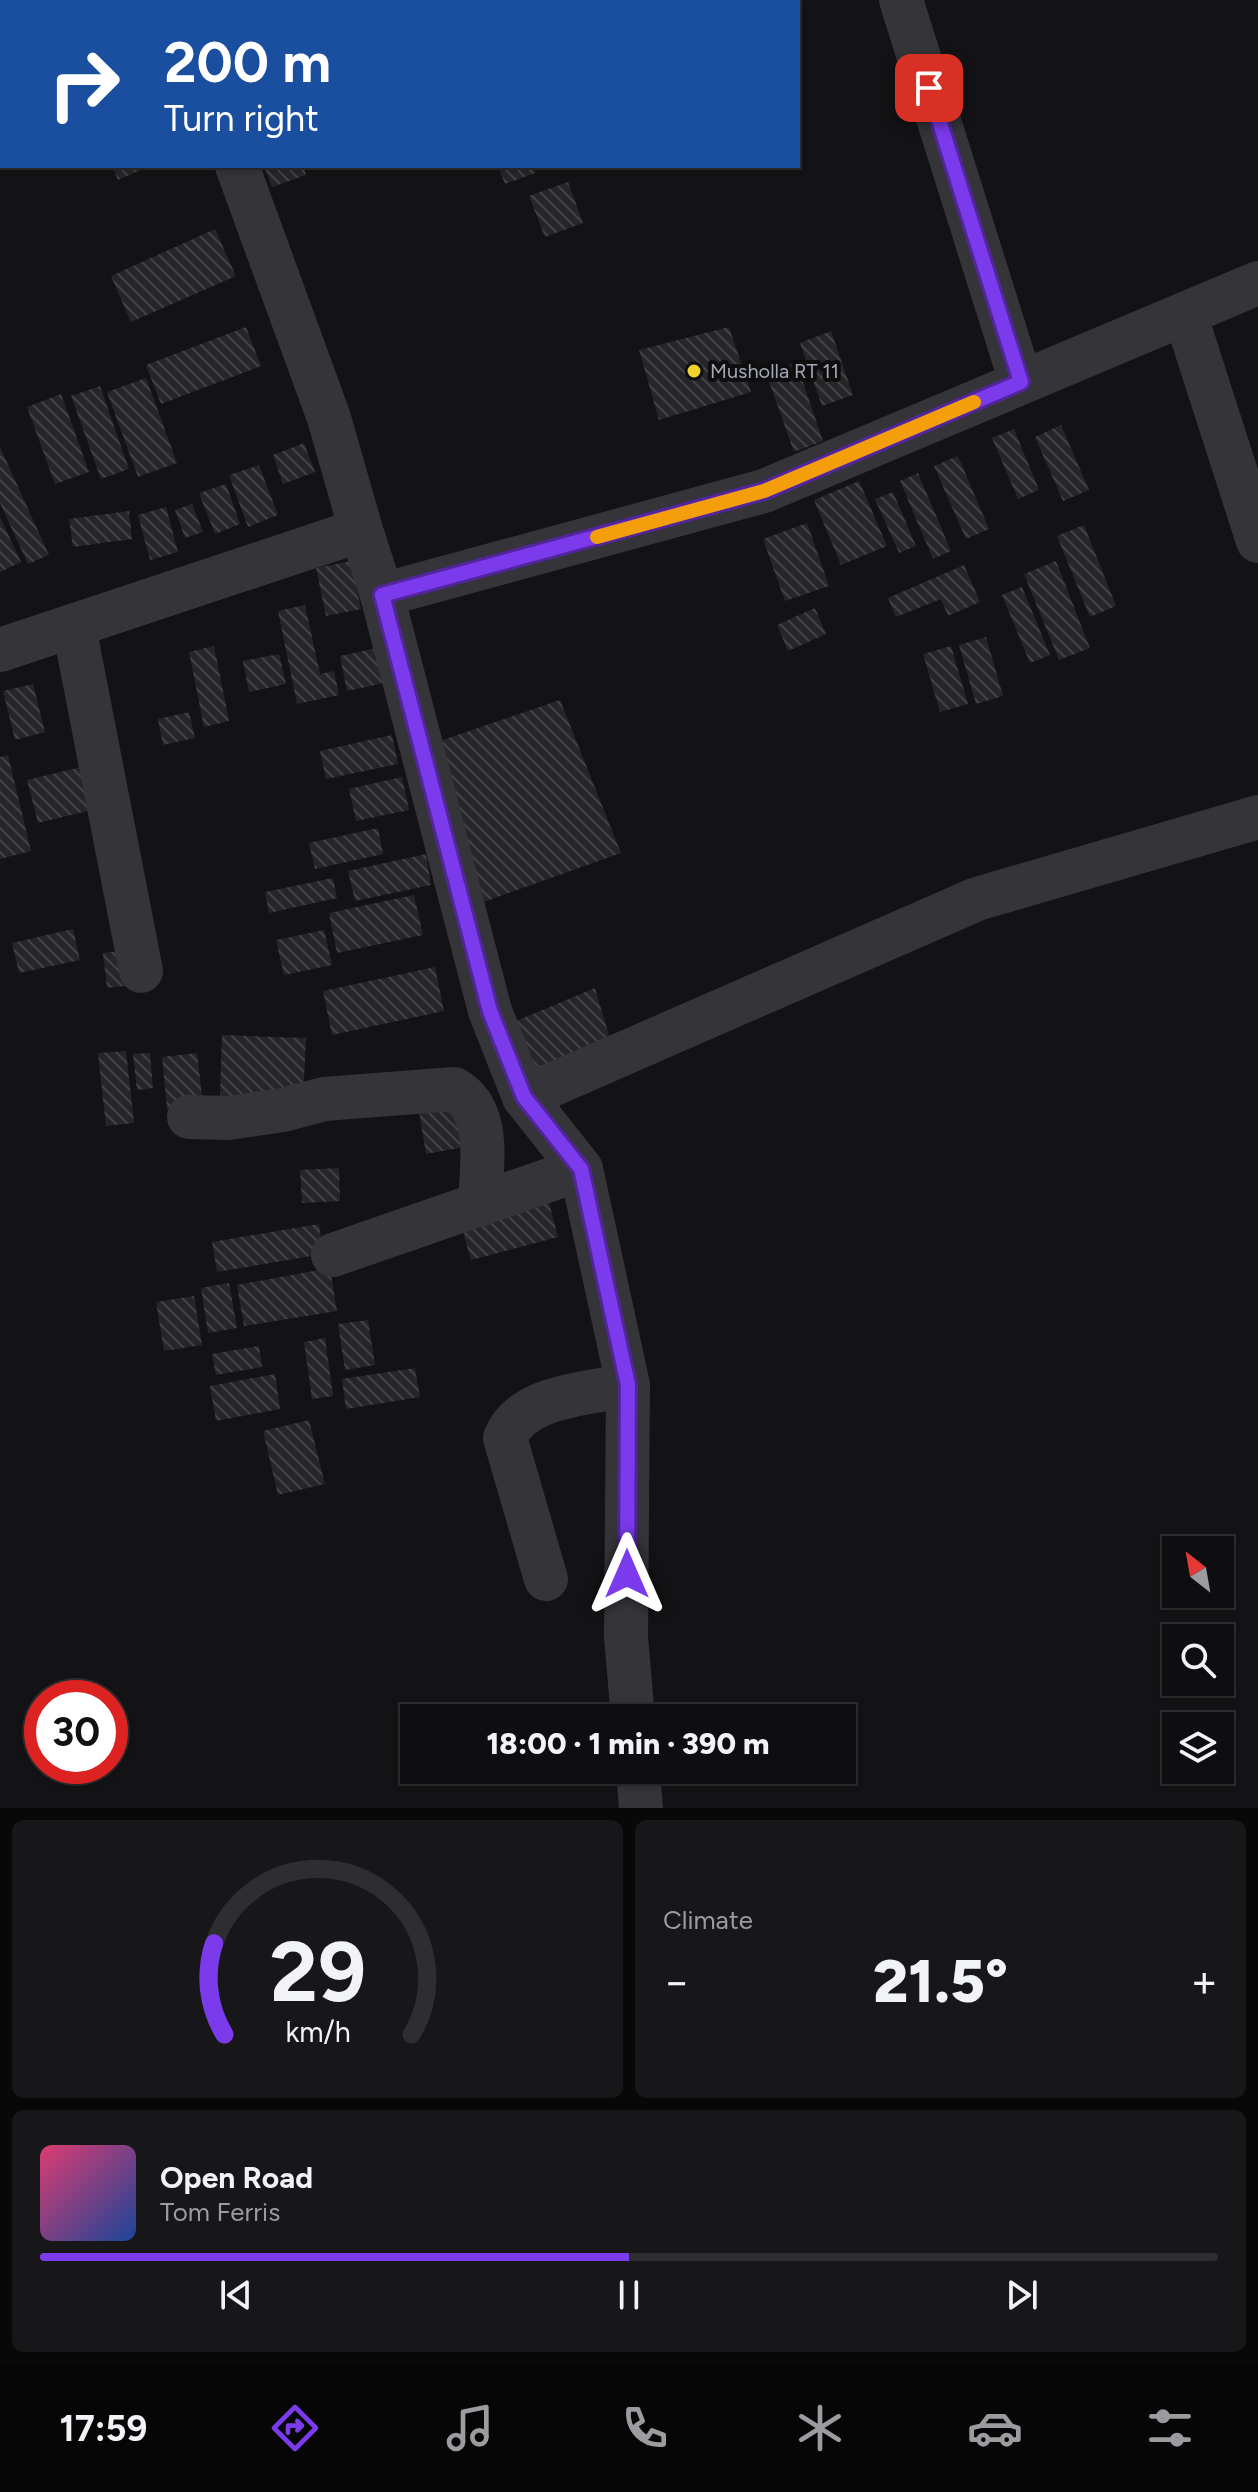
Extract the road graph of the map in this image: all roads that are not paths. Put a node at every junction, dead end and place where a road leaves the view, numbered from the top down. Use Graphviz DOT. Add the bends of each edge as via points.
graph roads {
  1 [pos="901,0"];
  2 [pos="238,168"];
  3 [pos="1258,283"];
  4 [pos="1185,314"];
  5 [pos="1021,382"];
  6 [pos="361,530"];
  7 [pos="1258,541"];
  8 [pos="382,595"];
  9 [pos="74,627"];
  10 [pos="0,650"];
  11 [pos="1258,817"];
  12 [pos="141,971"];
  13 [pos="524,1097"];
  14 [pos="189,1117"];
  15 [pos="581,1169"];
  16 [pos="480,1205"];
  17 [pos="333,1255"];
  18 [pos="628,1385"];
  19 [pos="546,1579"];
  20 [pos="632,1704"];
  21 [pos="639,1784"];
  22 [pos="641,1808"];
  1 -- 5 [label="street"];
  2 -- 6 [label="street" via="329,418"];
  3 -- 4 [label="street"];
  4 -- 5 [label="street"];
  4 -- 7 [label="street"];
  5 -- 8 [label="street" via="764,491"];
  6 -- 8 [label="street"];
  6 -- 9 [label="street"];
  8 -- 13 [label="street" via="490,1011"];
  9 -- 10 [label="street"];
  9 -- 12 [label="street"];
  11 -- 13 [label="street" via="977,899"];
  13 -- 15 [label="street"];
  14 -- 16 [label="street" via="228,1118 324,1099 454,1089 476,1109"];
  15 -- 16 [label="street"];
  15 -- 18 [label="street"];
  16 -- 17 [label="street"];
  18 -- 19 [label="street" via="543,1404 511,1423 505,1438"];
  18 -- 20 [label="street" via="626,1637"];
  21 -- 22 [label="street"];
}
